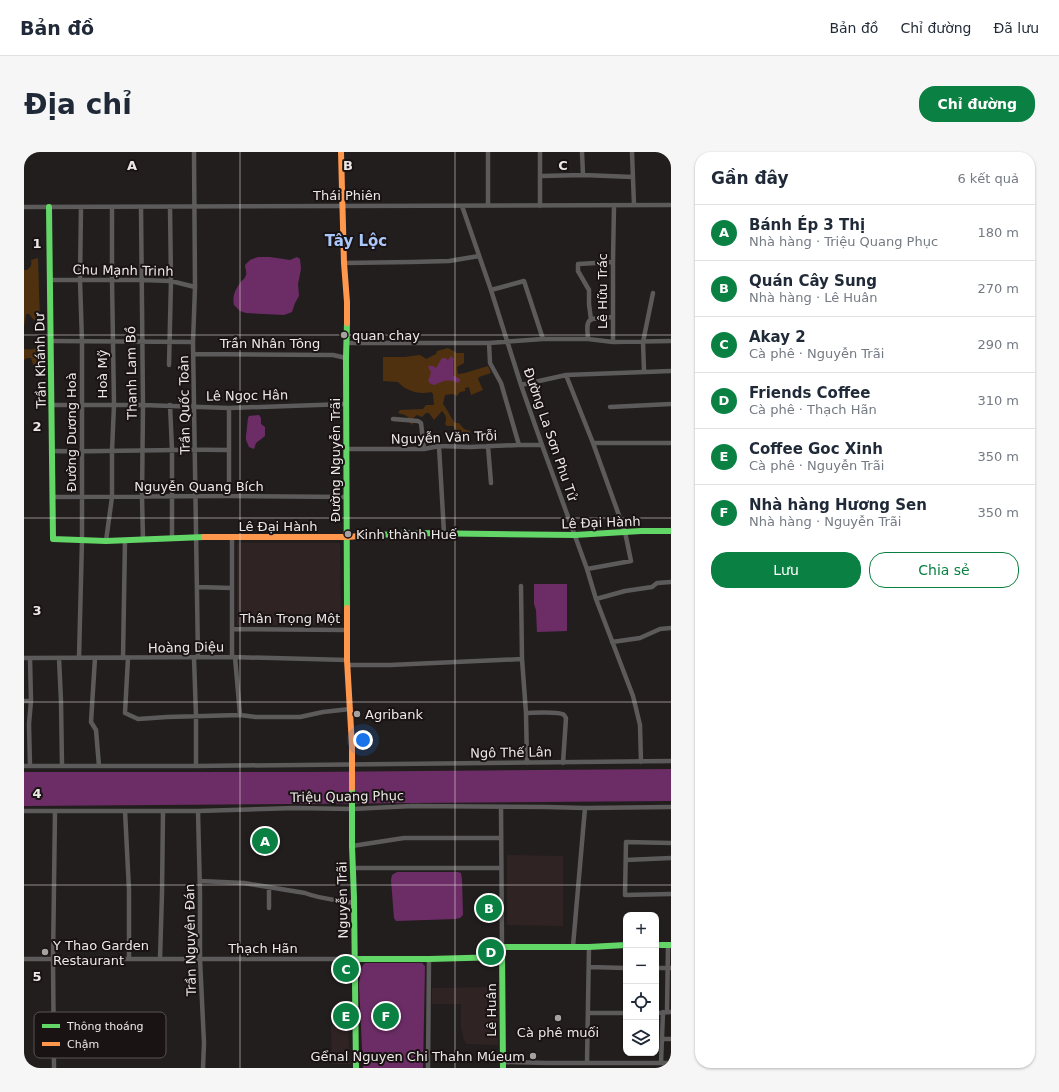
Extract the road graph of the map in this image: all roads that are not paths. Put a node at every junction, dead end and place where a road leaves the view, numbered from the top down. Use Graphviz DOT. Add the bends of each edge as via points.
graph roads {
  1 [pos="194,152"];
  2 [pos="341,152"];
  3 [pos="488,152"];
  4 [pos="540,152"];
  5 [pos="582,152"];
  6 [pos="632,152"];
  7 [pos="541,176"];
  8 [pos="583,176"];
  9 [pos="633,177"];
  10 [pos="614,205"];
  11 [pos="634,205"];
  12 [pos="671,205"];
  13 [pos="342,206"];
  14 [pos="462,206"];
  15 [pos="488,206"];
  16 [pos="540,206"];
  17 [pos="24,207"];
  18 [pos="49,207"];
  19 [pos="81,207"];
  20 [pos="112,207"];
  21 [pos="141,207"];
  22 [pos="170,207"];
  23 [pos="194,207"];
  24 [pos="479,256"];
  25 [pos="613,262"];
  26 [pos="344,263"];
  27 [pos="50,280"];
  28 [pos="80,280"];
  29 [pos="112,280"];
  30 [pos="141,280"];
  31 [pos="171,281"];
  32 [pos="195,287"];
  33 [pos="491,290"];
  34 [pos="653,293"];
  35 [pos="613,317"];
  36 [pos="590,320"];
  37 [pos="543,339"];
  38 [pos="588,339"];
  39 [pos="51,341"];
  40 [pos="82,342"];
  41 [pos="113,342"];
  42 [pos="142,342"];
  43 [pos="169,342"];
  44 [pos="193,342"];
  45 [pos="508,342"];
  46 [pos="613,342"];
  47 [pos="643,342"];
  48 [pos="671,342"];
  49 [pos="347,343"];
  50 [pos="489,343"];
  51 [pos="194,354"];
  52 [pos="346,358"];
  53 [pos="169,365"];
  54 [pos="644,371"];
  55 [pos="671,371"];
  56 [pos="566,374"];
  57 [pos="521,385"];
  58 [pos="346,404"];
  59 [pos="671,404"];
  60 [pos="51,405"];
  61 [pos="82,405"];
  62 [pos="114,405"];
  63 [pos="143,405"];
  64 [pos="170,405"];
  65 [pos="195,407"];
  66 [pos="610,407"];
  67 [pos="229,408"];
  68 [pos="393,419"];
  69 [pos="671,442"];
  70 [pos="593,443"];
  71 [pos="519,445"];
  72 [pos="542,445"];
  73 [pos="439,446"];
  74 [pos="488,446"];
  75 [pos="347,449"];
  76 [pos="424,449"];
  77 [pos="142,450"];
  78 [pos="172,450"];
  79 [pos="195,450"];
  80 [pos="228,450"];
  81 [pos="52,451"];
  82 [pos="82,451"];
  83 [pos="112,451"];
  84 [pos="491,483"];
  85 [pos="172,496"];
  86 [pos="196,496"];
  87 [pos="229,496"];
  88 [pos="52,497"];
  89 [pos="82,497"];
  90 [pos="112,497"];
  91 [pos="142,497"];
  92 [pos="347,497"];
  93 [pos="671,531"];
  94 [pos="626,532"];
  95 [pos="444,533"];
  96 [pos="575,534"];
  97 [pos="196,537"];
  98 [pos="232,537"];
  99 [pos="172,538"];
  100 [pos="346,538"];
  101 [pos="53,539"];
  102 [pos="143,539"];
  103 [pos="82,540"];
  104 [pos="125,540"];
  105 [pos="106,541"];
  106 [pos="587,569"];
  107 [pos="671,582"];
  108 [pos="521,586"];
  109 [pos="197,587"];
  110 [pos="232,588"];
  111 [pos="596,599"];
  112 [pos="671,628"];
  113 [pos="232,629"];
  114 [pos="347,630"];
  115 [pos="612,642"];
  116 [pos="196,657"];
  117 [pos="234,657"];
  118 [pos="24,658"];
  119 [pos="30,658"];
  120 [pos="59,658"];
  121 [pos="79,658"];
  122 [pos="95,658"];
  123 [pos="125,658"];
  124 [pos="522,659"];
  125 [pos="347,663"];
  126 [pos="24,701"];
  127 [pos="31,701"];
  128 [pos="350,709"];
  129 [pos="526,712"];
  130 [pos="240,715"];
  131 [pos="196,716"];
  132 [pos="26,724"];
  133 [pos="671,761"];
  134 [pos="641,762"];
  135 [pos="527,763"];
  136 [pos="564,763"];
  137 [pos="24,766"];
  138 [pos="30,766"];
  139 [pos="62,766"];
  140 [pos="99,766"];
  141 [pos="196,766"];
  142 [pos="352,766"];
  143 [pos="352,807"];
  144 [pos="501,807"];
  145 [pos="671,807"];
  146 [pos="585,808"];
  147 [pos="24,811"];
  148 [pos="54,811"];
  149 [pos="125,811"];
  150 [pos="163,811"];
  151 [pos="198,811"];
  152 [pos="501,838"];
  153 [pos="671,844"];
  154 [pos="352,846"];
  155 [pos="671,858"];
  156 [pos="626,860"];
  157 [pos="353,868"];
  158 [pos="502,868"];
  159 [pos="200,881"];
  160 [pos="269,887"];
  161 [pos="671,894"];
  162 [pos="354,903"];
  163 [pos="269,908"];
  164 [pos="669,944"];
  165 [pos="623,945"];
  166 [pos="659,945"];
  167 [pos="573,946"];
  168 [pos="589,946"];
  169 [pos="502,947"];
  170 [pos="502,957"];
  171 [pos="24,959"];
  172 [pos="53,959"];
  173 [pos="129,959"];
  174 [pos="160,959"];
  175 [pos="200,959"];
  176 [pos="354,959"];
  177 [pos="429,959"];
  178 [pos="589,967"];
  179 [pos="623,968"];
  180 [pos="669,968"];
  181 [pos="53,1012"];
  182 [pos="667,1012"];
  183 [pos="588,1013"];
  184 [pos="623,1013"];
  185 [pos="662,1039"];
  186 [pos="671,1039"];
  187 [pos="54,1058"];
  188 [pos="588,1063"];
  189 [pos="661,1063"];
  190 [pos="671,1063"];
  191 [pos="503,1065"];
  192 [pos="54,1068"];
  193 [pos="203,1068"];
  194 [pos="356,1068"];
  195 [pos="428,1068"];
  1 -- 23 [label="street, Trần Quốc Toản"];
  2 -- 13 [label="street, Đường Nguyễn Trãi"];
  3 -- 15 [label="street"];
  4 -- 7 [label="street"];
  5 -- 8 [label="street"];
  6 -- 9 [label="street"];
  7 -- 8 [label="street"];
  7 -- 16 [label="street"];
  8 -- 9 [label="street"];
  9 -- 11 [label="street"];
  10 -- 11 [label="street, Thái Phiên"];
  10 -- 16 [label="street, Thái Phiên"];
  10 -- 25 [label="street, Lê Hữu Trác"];
  11 -- 12 [label="street, Thái Phiên"];
  13 -- 14 [label="street, Thái Phiên"];
  13 -- 23 [label="street, Thái Phiên"];
  13 -- 26 [label="street, Đường Nguyễn Trãi"];
  14 -- 15 [label="street, Thái Phiên"];
  14 -- 24 [label="street, Đường La Sơn Phu Tử"];
  15 -- 16 [label="street, Thái Phiên"];
  17 -- 18 [label="street, Thái Phiên"];
  18 -- 19 [label="street, Thái Phiên"];
  18 -- 27 [label="street, Trần Khánh Dư"];
  19 -- 20 [label="street, Thái Phiên"];
  19 -- 28 [label="street, Đường Dương Hoà"];
  20 -- 21 [label="street, Thái Phiên"];
  20 -- 29 [label="street, Hoà Mỹ"];
  21 -- 22 [label="street, Thái Phiên"];
  21 -- 30 [label="street, Thanh Lam Bồ"];
  22 -- 23 [label="street, Thái Phiên"];
  22 -- 31 [label="street"];
  23 -- 32 [label="street, Trần Quốc Toản"];
  24 -- 26 [label="street" via="449,261"];
  24 -- 33 [label="street, Đường La Sơn Phu Tử"];
  25 -- 35 [label="street, Lê Hữu Trác"];
  25 -- 36 [label="street" via="578,264 578,271 589,290"];
  26 -- 49 [label="street, Đường Nguyễn Trãi"];
  27 -- 28 [label="street, Chu Mạnh Trinh"];
  27 -- 39 [label="street, Trần Khánh Dư"];
  28 -- 29 [label="street, Chu Mạnh Trinh"];
  28 -- 40 [label="street, Đường Dương Hoà"];
  29 -- 30 [label="street, Chu Mạnh Trinh"];
  29 -- 41 [label="street, Hoà Mỹ"];
  30 -- 31 [label="street, Chu Mạnh Trinh"];
  30 -- 42 [label="street, Thanh Lam Bồ"];
  31 -- 32 [label="street, Chu Mạnh Trinh"];
  31 -- 43 [label="street"];
  32 -- 44 [label="street, Trần Quốc Toản"];
  33 -- 37 [label="street" via="524,281"];
  33 -- 45 [label="street, Đường La Sơn Phu Tử"];
  34 -- 47 [label="street"];
  35 -- 36 [label="street"];
  35 -- 46 [label="street, Lê Hữu Trác"];
  36 -- 38 [label="street"];
  37 -- 38 [label="street"];
  37 -- 45 [label="street"];
  38 -- 46 [label="street"];
  39 -- 40 [label="street"];
  39 -- 60 [label="street, Trần Khánh Dư"];
  40 -- 41 [label="street"];
  40 -- 61 [label="street, Đường Dương Hoà"];
  41 -- 42 [label="street"];
  41 -- 62 [label="street, Hoà Mỹ"];
  42 -- 43 [label="street"];
  42 -- 63 [label="street, Thanh Lam Bồ"];
  43 -- 44 [label="street"];
  43 -- 53 [label="street"];
  44 -- 51 [label="street, Trần Quốc Toản"];
  45 -- 50 [label="street"];
  45 -- 57 [label="street, Đường La Sơn Phu Tử"];
  46 -- 47 [label="street, Lê Hữu Trác"];
  47 -- 48 [label="street, Lê Hữu Trác"];
  47 -- 54 [label="street"];
  49 -- 50 [label="street"];
  49 -- 52 [label="street, Đường Nguyễn Trãi"];
  50 -- 71 [label="street" via="490,363 501,383"];
  51 -- 52 [label="street, Trần Nhân Tông" via="333,355"];
  51 -- 65 [label="street, Trần Quốc Toản"];
  52 -- 58 [label="street, Đường Nguyễn Trãi"];
  54 -- 55 [label="street"];
  54 -- 56 [label="street"];
  56 -- 57 [label="street"];
  56 -- 70 [label="street"];
  57 -- 72 [label="street, Đường La Sơn Phu Tử"];
  58 -- 67 [label="street, Lê Ngọc Hân"];
  58 -- 75 [label="street, Đường Nguyễn Trãi"];
  59 -- 66 [label="street"];
  60 -- 61 [label="street, Lê Ngọc Hân"];
  60 -- 81 [label="street, Trần Khánh Dư"];
  61 -- 62 [label="street, Lê Ngọc Hân"];
  61 -- 82 [label="street, Đường Dương Hoà"];
  62 -- 63 [label="street, Lê Ngọc Hân"];
  62 -- 83 [label="street, Hoà Mỹ"];
  63 -- 64 [label="street, Lê Ngọc Hân"];
  63 -- 77 [label="street, Thanh Lam Bồ"];
  64 -- 65 [label="street, Lê Ngọc Hân"];
  64 -- 78 [label="street"];
  65 -- 67 [label="street, Lê Ngọc Hân"];
  65 -- 79 [label="street, Trần Quốc Toản"];
  67 -- 80 [label="street"];
  68 -- 76 [label="street" via="421,423"];
  69 -- 70 [label="street"];
  70 -- 94 [label="street"];
  71 -- 72 [label="street, Nguyễn Văn Trỗi"];
  71 -- 74 [label="street, Nguyễn Văn Trỗi"];
  72 -- 96 [label="street, Đường La Sơn Phu Tử"];
  73 -- 74 [label="street, Nguyễn Văn Trỗi"];
  73 -- 76 [label="street, Nguyễn Văn Trỗi"];
  73 -- 95 [label="street"];
  74 -- 84 [label="street"];
  75 -- 76 [label="street, Nguyễn Văn Trỗi"];
  75 -- 92 [label="street, Đường Nguyễn Trãi"];
  77 -- 78 [label="street"];
  77 -- 83 [label="street"];
  77 -- 91 [label="street, Thanh Lam Bồ"];
  78 -- 79 [label="street"];
  78 -- 85 [label="street"];
  79 -- 80 [label="street"];
  79 -- 86 [label="street, Trần Quốc Toản"];
  80 -- 87 [label="street"];
  81 -- 82 [label="street"];
  81 -- 88 [label="street, Trần Khánh Dư"];
  82 -- 83 [label="street"];
  82 -- 89 [label="street, Đường Dương Hoà"];
  83 -- 90 [label="street, Hoà Mỹ"];
  85 -- 86 [label="street, Nguyễn Quang Bích"];
  85 -- 91 [label="street, Nguyễn Quang Bích"];
  85 -- 99 [label="street"];
  86 -- 87 [label="street, Nguyễn Quang Bích"];
  86 -- 97 [label="street, Trần Quốc Toản"];
  87 -- 92 [label="street, Nguyễn Quang Bích"];
  88 -- 89 [label="street, Nguyễn Quang Bích"];
  88 -- 101 [label="street, Trần Khánh Dư"];
  89 -- 90 [label="street, Nguyễn Quang Bích"];
  89 -- 103 [label="street, Đường Dương Hoà"];
  90 -- 91 [label="street, Nguyễn Quang Bích"];
  90 -- 105 [label="street, Hoà Mỹ"];
  91 -- 102 [label="street, Thanh Lam Bồ"];
  92 -- 100 [label="street, Đường Nguyễn Trãi"];
  93 -- 94 [label="street, Lê Đại Hành"];
  94 -- 96 [label="street, Lê Đại Hành"];
  94 -- 106 [label="street" via="631,560"];
  95 -- 96 [label="street, Lê Đại Hành"];
  95 -- 100 [label="street, Lê Đại Hành"];
  96 -- 106 [label="street, Đường La Sơn Phu Tử"];
  97 -- 98 [label="street, Lê Đại Hành"];
  97 -- 99 [label="street, Lê Đại Hành"];
  97 -- 109 [label="street, Trần Quốc Toản"];
  98 -- 100 [label="street, Lê Đại Hành"];
  98 -- 110 [label="street"];
  99 -- 102 [label="street, Lê Đại Hành"];
  100 -- 114 [label="street, Đường Nguyễn Trãi"];
  101 -- 103 [label="street, Lê Đại Hành"];
  102 -- 104 [label="street, Lê Đại Hành"];
  103 -- 105 [label="street, Lê Đại Hành"];
  103 -- 121 [label="street, Đường Dương Hoà"];
  104 -- 105 [label="street, Lê Đại Hành"];
  104 -- 123 [label="street"];
  106 -- 111 [label="street, Đường La Sơn Phu Tử"];
  107 -- 111 [label="street" via="657,583 652,588 626,591"];
  108 -- 124 [label="street"];
  109 -- 110 [label="street"];
  109 -- 116 [label="street, Trần Quốc Toản"];
  110 -- 113 [label="street"];
  111 -- 115 [label="street, Đường La Sơn Phu Tử"];
  112 -- 115 [label="street" via="660,629 640,638"];
  113 -- 114 [label="street, Thân Trọng Một"];
  113 -- 117 [label="street"];
  114 -- 125 [label="street, Đường Nguyễn Trãi"];
  115 -- 134 [label="street, Đường La Sơn Phu Tử" via="637,711"];
  116 -- 117 [label="street, Hoàng Diệu"];
  116 -- 123 [label="street, Hoàng Diệu"];
  116 -- 131 [label="street, Trần Quốc Toản"];
  117 -- 125 [label="street, Hoàng Diệu"];
  117 -- 130 [label="street"];
  118 -- 119 [label="street, Hoàng Diệu"];
  119 -- 120 [label="street, Hoàng Diệu"];
  119 -- 127 [label="street"];
  120 -- 121 [label="street, Hoàng Diệu"];
  120 -- 139 [label="street"];
  121 -- 122 [label="street, Hoàng Diệu"];
  122 -- 123 [label="street, Hoàng Diệu"];
  122 -- 140 [label="street" via="92,722 96,730"];
  123 -- 131 [label="street" via="126,713 138,719"];
  124 -- 125 [label="street, Hoàng Diệu" via="390,665"];
  124 -- 129 [label="street"];
  125 -- 128 [label="street, Đường Nguyễn Trãi"];
  126 -- 127 [label="street"];
  127 -- 132 [label="street"];
  128 -- 130 [label="street" via="300,717"];
  128 -- 142 [label="street, Đường Nguyễn Trãi"];
  129 -- 135 [label="street"];
  129 -- 136 [label="street" via="564,715"];
  130 -- 131 [label="street"];
  131 -- 141 [label="street, Trần Quốc Toản"];
  132 -- 138 [label="street"];
  133 -- 134 [label="street, Ngô Thế Lân"];
  134 -- 136 [label="street, Ngô Thế Lân"];
  135 -- 136 [label="street, Ngô Thế Lân"];
  135 -- 142 [label="street, Ngô Thế Lân"];
  137 -- 138 [label="street, Ngô Thế Lân"];
  138 -- 139 [label="street, Ngô Thế Lân"];
  139 -- 140 [label="street, Ngô Thế Lân"];
  140 -- 141 [label="street, Ngô Thế Lân"];
  141 -- 142 [label="street, Ngô Thế Lân"];
  142 -- 143 [label="street, Nguyễn Trãi"];
  143 -- 144 [label="street, Triệu Quang Phục"];
  143 -- 151 [label="street, Triệu Quang Phục"];
  143 -- 154 [label="street, Nguyễn Trãi"];
  144 -- 146 [label="street, Triệu Quang Phục"];
  144 -- 152 [label="street, Lê Huân"];
  145 -- 146 [label="street, Triệu Quang Phục"];
  146 -- 167 [label="street"];
  147 -- 148 [label="street, Triệu Quang Phục"];
  148 -- 149 [label="street, Triệu Quang Phục"];
  148 -- 172 [label="street"];
  149 -- 150 [label="street, Triệu Quang Phục"];
  149 -- 173 [label="street"];
  150 -- 151 [label="street, Triệu Quang Phục"];
  150 -- 174 [label="street"];
  151 -- 159 [label="street, Trần Nguyên Đán"];
  152 -- 154 [label="street" via="404,838"];
  152 -- 158 [label="street, Lê Huân"];
  153 -- 156 [label="street" via="626,842"];
  154 -- 157 [label="street, Nguyễn Trãi"];
  155 -- 156 [label="street"];
  156 -- 161 [label="street" via="625,895"];
  157 -- 158 [label="street"];
  157 -- 162 [label="street, Nguyễn Trãi"];
  158 -- 169 [label="street, Lê Huân"];
  159 -- 160 [label="street"];
  159 -- 175 [label="street, Trần Nguyên Đán"];
  160 -- 162 [label="street"];
  160 -- 163 [label="street"];
  162 -- 176 [label="street, Nguyễn Trãi"];
  164 -- 166 [label="street"];
  164 -- 180 [label="street"];
  165 -- 168 [label="street"];
  167 -- 168 [label="street"];
  167 -- 169 [label="street"];
  168 -- 178 [label="street"];
  169 -- 170 [label="street, Lê Huân"];
  170 -- 177 [label="street, Thạch Hãn"];
  170 -- 191 [label="street, Lê Huân"];
  171 -- 172 [label="street, Thạch Hãn"];
  172 -- 173 [label="street, Thạch Hãn"];
  172 -- 181 [label="street"];
  173 -- 174 [label="street, Thạch Hãn"];
  174 -- 175 [label="street, Thạch Hãn"];
  175 -- 176 [label="street, Thạch Hãn"];
  175 -- 193 [label="street, Trần Nguyên Đán"];
  176 -- 177 [label="street, Thạch Hãn"];
  176 -- 194 [label="street, Nguyễn Trãi"];
  177 -- 195 [label="street"];
  178 -- 179 [label="street"];
  178 -- 183 [label="street"];
  180 -- 182 [label="street"];
  182 -- 185 [label="street"];
  183 -- 184 [label="street"];
  183 -- 188 [label="street"];
  185 -- 186 [label="street"];
  185 -- 189 [label="street"];
  187 -- 192 [label="street"];
  188 -- 189 [label="street"];
  188 -- 191 [label="street"];
  189 -- 190 [label="street"];
}
